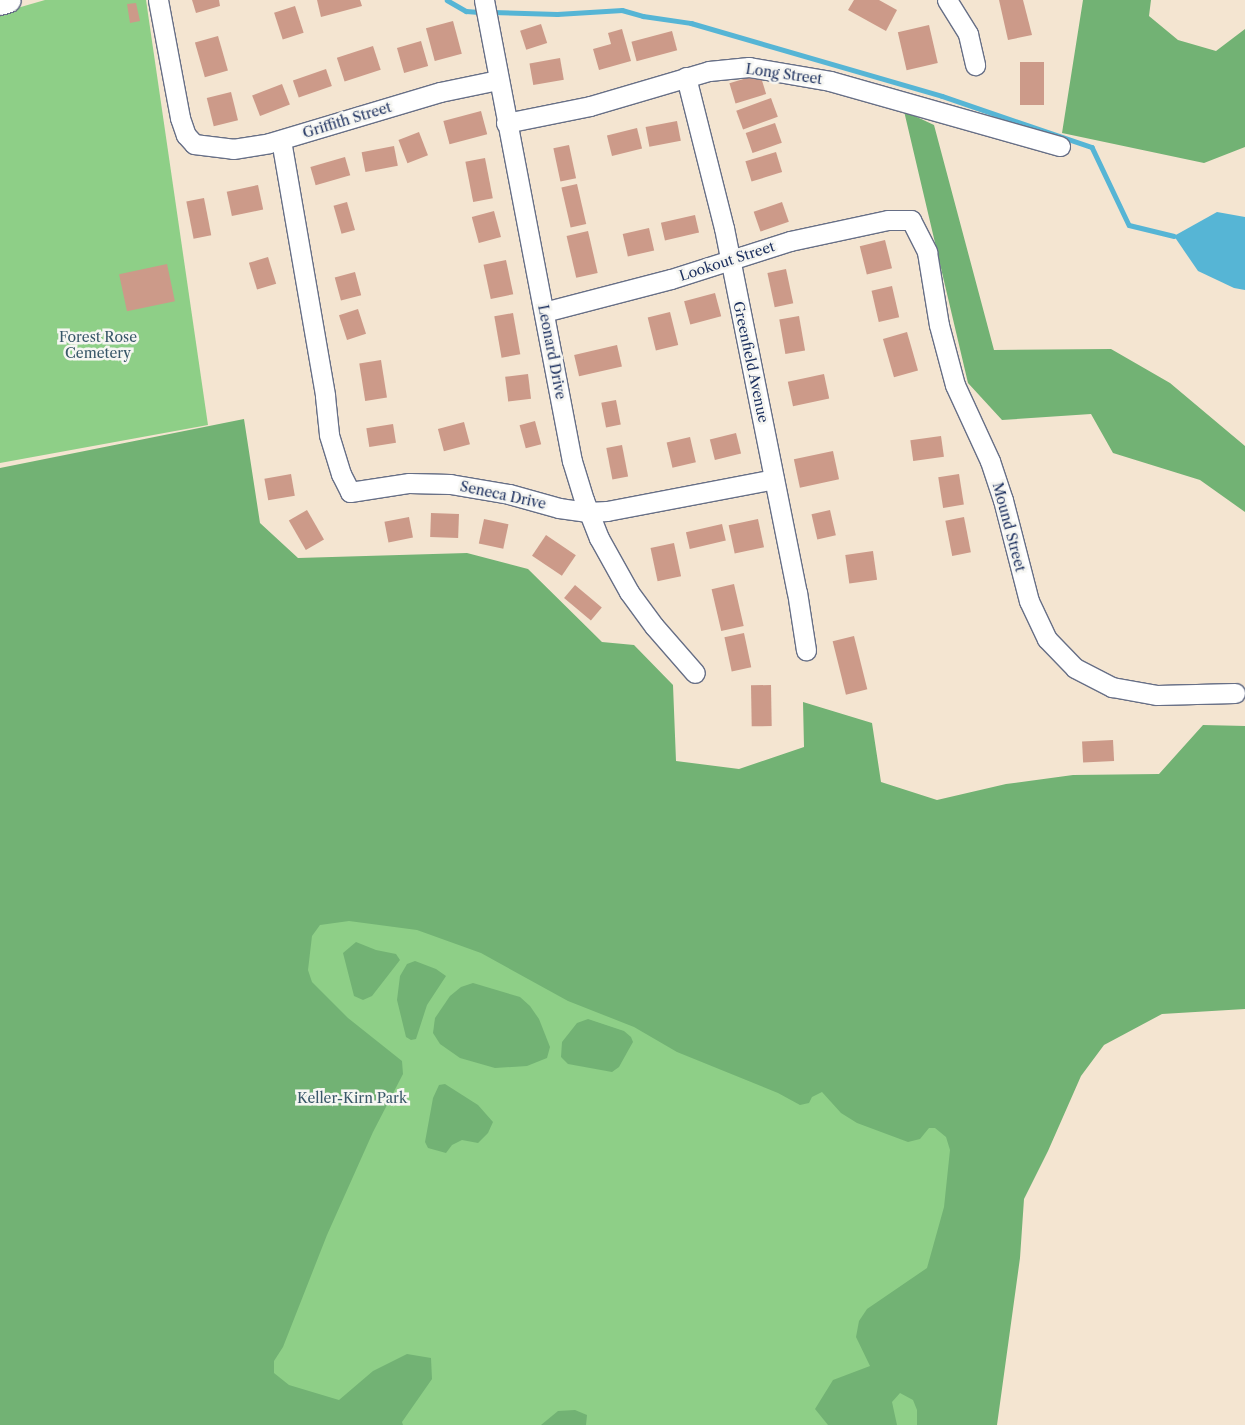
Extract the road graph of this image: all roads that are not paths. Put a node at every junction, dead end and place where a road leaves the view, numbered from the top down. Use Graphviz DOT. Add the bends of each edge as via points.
graph roads {
  1 [pos="9,0"];
  2 [pos="158,0"];
  3 [pos="484,0"];
  4 [pos="947,0"];
  5 [pos="0,3"];
  6 [pos="976,65"];
  7 [pos="686,77"];
  8 [pos="498,80"];
  9 [pos="506,122"];
  10 [pos="281,140"];
  11 [pos="1060,146"];
  12 [pos="911,220"];
  13 [pos="730,260"];
  14 [pos="544,312"];
  15 [pos="774,479"];
  16 [pos="588,512"];
  17 [pos="806,650"];
  18 [pos="695,673"];
  19 [pos="1235,693"];
  1 -- 5 [label="main road"];
  2 -- 10 [label="street, Griffith Street" via="186,136 194,144 233,148"];
  3 -- 8 [label="street, Leonard Drive"];
  4 -- 6 [label="street" via="968,34"];
  7 -- 9 [label="street, Long Street" via="590,106"];
  7 -- 11 [label="street, Long Street" via="749,67 795,73"];
  7 -- 13 [label="street, Greenfield Avenue"];
  8 -- 9 [label="street, Leonard Drive"];
  8 -- 10 [label="street, Griffith Street" via="440,92"];
  9 -- 14 [label="street, Leonard Drive"];
  10 -- 16 [label="street, Seneca Drive" via="329,435 338,468 350,492 409,483 450,484"];
  12 -- 13 [label="street, Lookout Street" via="888,220 830,231"];
  12 -- 19 [label="street, Mound Street" via="929,261 939,325 955,385 990,461 1029,601 1047,639 1075,668 1112,687 1157,695"];
  13 -- 14 [label="street, Lookout Street"];
  13 -- 15 [label="street, Greenfield Avenue"];
  14 -- 16 [label="street, Leonard Drive" via="572,461"];
  15 -- 16 [label="street, Seneca Drive" via="632,507"];
  15 -- 17 [label="street, Greenfield Avenue" via="798,592"];
  16 -- 18 [label="street, Leonard Drive" via="629,592"];
}
